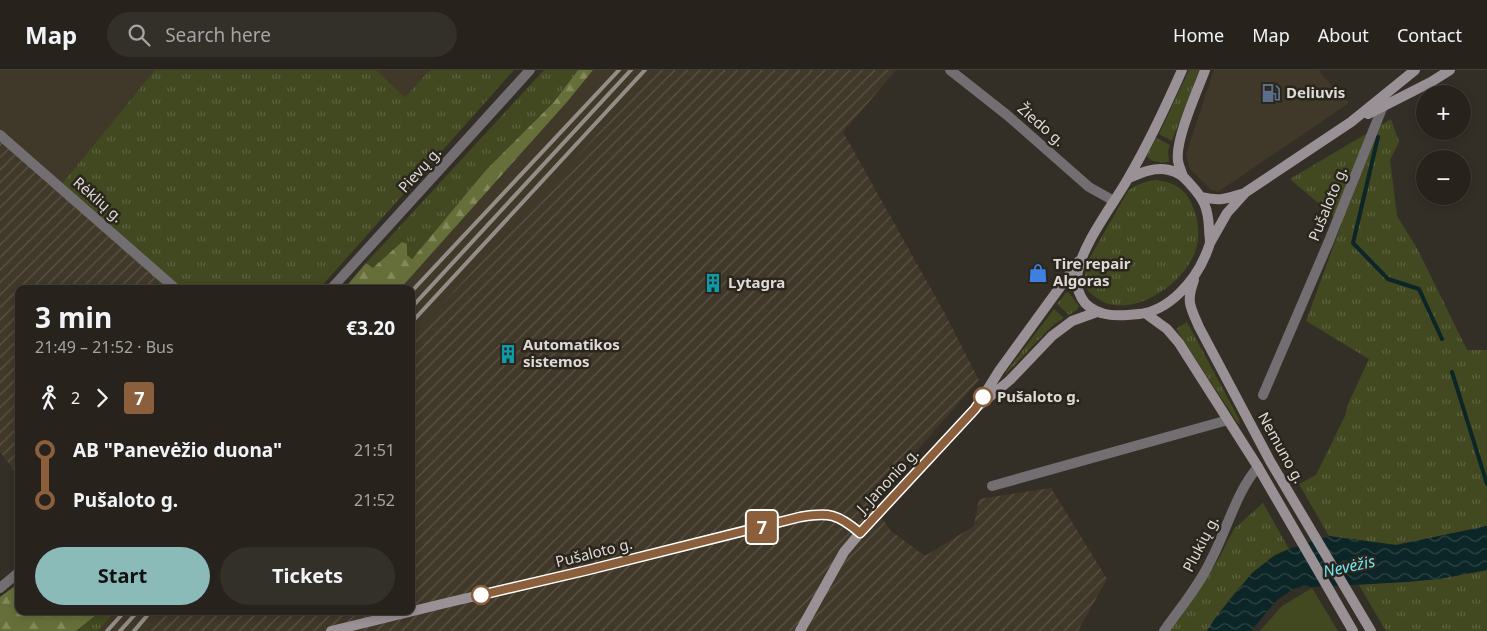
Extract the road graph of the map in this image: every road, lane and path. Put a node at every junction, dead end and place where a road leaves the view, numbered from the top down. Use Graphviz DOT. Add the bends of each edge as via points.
graph roads {
  1 [pos="530,70"];
  2 [pos="950,70"];
  3 [pos="1182,70"];
  4 [pos="1205,70"];
  5 [pos="1415,70"];
  6 [pos="1450,70"];
  7 [pos="1384,106"];
  8 [pos="1351,122"];
  9 [pos="0,135"];
  10 [pos="1183,176"];
  11 [pos="1129,178"];
  12 [pos="1246,192"];
  13 [pos="1202,197"];
  14 [pos="1114,201"];
  15 [pos="1210,244"];
  16 [pos="1082,256"];
  17 [pos="1197,273"];
  18 [pos="171,285"];
  19 [pos="335,285"];
  20 [pos="1098,312"];
  21 [pos="1145,313"];
  22 [pos="1263,395"];
  23 [pos="975,409"];
  24 [pos="1228,420"];
  25 [pos="1258,468"];
  26 [pos="992,486"];
  27 [pos="860,533"];
  28 [pos="15,575"];
  29 [pos="0,588"];
  30 [pos="415,611"];
  31 [pos="397,615"];
  32 [pos="332,631"];
  33 [pos="800,631"];
  34 [pos="1164,631"];
  35 [pos="1353,631"];
  36 [pos="1371,631"];
  1 -- 19 [label="street, Pievų g."];
  2 -- 14 [label="street, Žiedo g." via="1089,187"];
  3 -- 11 [label="main road"];
  4 -- 10 [label="main road" via="1179,145 1178,159"];
  5 -- 8 [label="main road"];
  6 -- 7 [label="main road"];
  7 -- 8 [label="main road"];
  7 -- 22 [label="street, Pušaloto g."];
  8 -- 12 [label="main road"];
  9 -- 18 [label="street, Rėklių g."];
  10 -- 11 [label="main road" via="1175,171 1159,169"];
  10 -- 13 [label="main road"];
  11 -- 14 [label="main road"];
  12 -- 13 [label="main road" via="1222,200"];
  12 -- 15 [label="main road" via="1227,213"];
  13 -- 15 [label="main road"];
  14 -- 16 [label="main road"];
  15 -- 17 [label="main road"];
  16 -- 20 [label="main road" via="1076,279 1079,291 1084,302"];
  16 -- 23 [label="main road, J. Janonio g."];
  17 -- 21 [label="main road" via="1172,299"];
  17 -- 36 [label="main road, Nemuno g." via="1189,295 1199,327 1270,460"];
  20 -- 21 [label="main road" via="1121,315"];
  20 -- 23 [label="main road, J. Janonio g." via="1072,321 1052,336 1010,380"];
  21 -- 24 [label="main road, Nemuno g." via="1167,328 1179,343"];
  23 -- 27 [label="main road, J. Janonio g."];
  24 -- 25 [label="main road, Nemuno g."];
  24 -- 26 [label="street"];
  25 -- 34 [label="street, Plukių g." via="1247,481 1211,561"];
  25 -- 35 [label="main road, Nemuno g."];
  27 -- 30 [label="main road, Pušaloto g." via="837,516 800,517"];
  27 -- 33 [label="main road, J. Janonio g." via="844,552"];
  28 -- 29 [label="street"];
  31 -- 32 [label="main road, Pušaloto g."];
}
